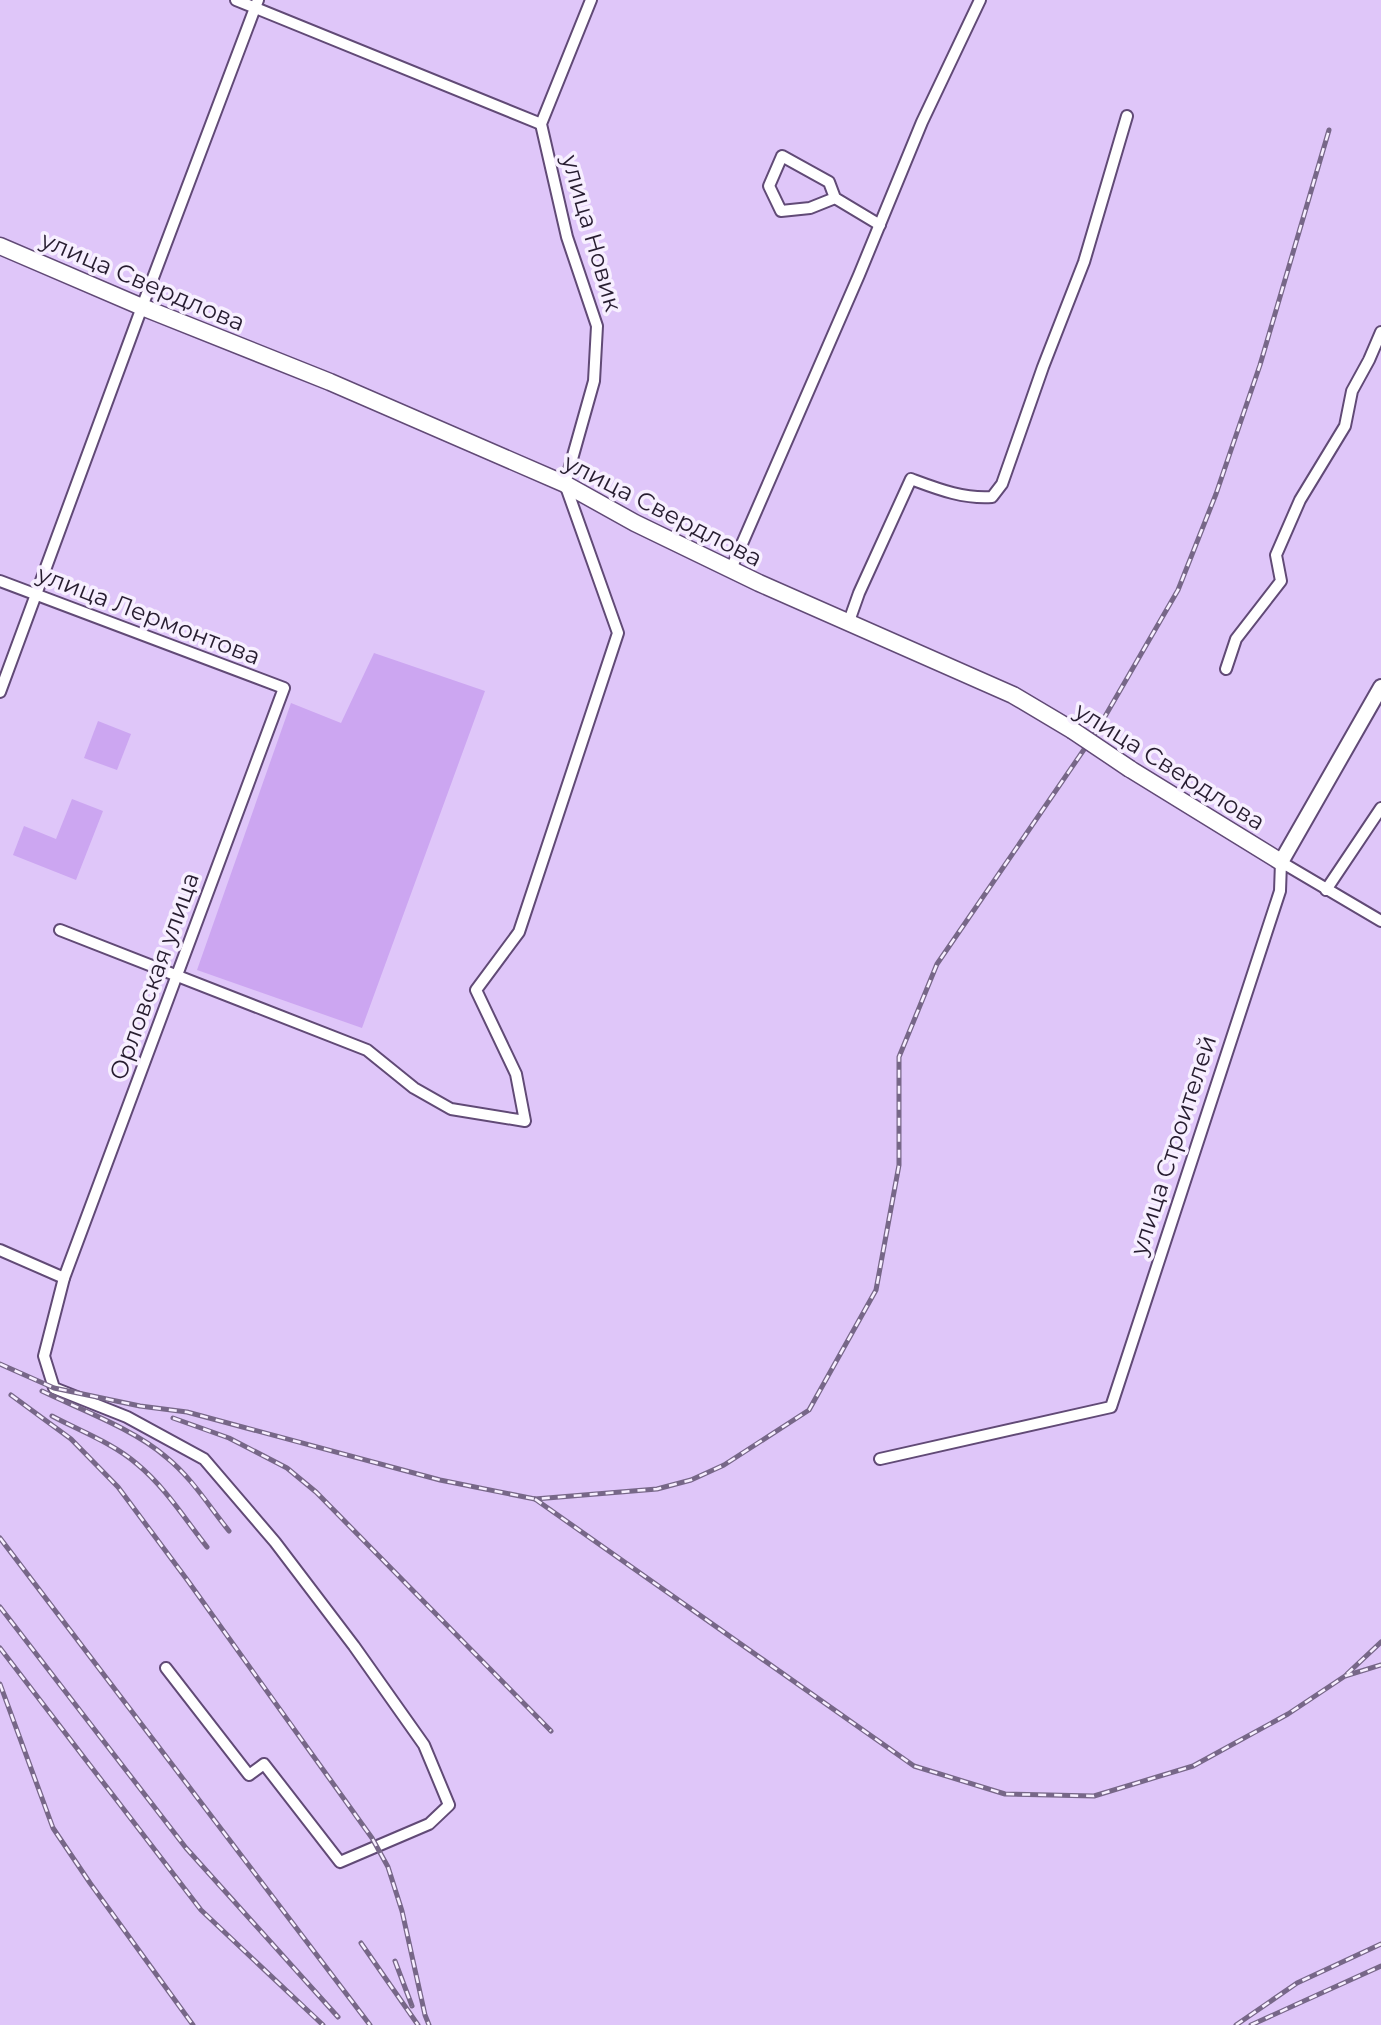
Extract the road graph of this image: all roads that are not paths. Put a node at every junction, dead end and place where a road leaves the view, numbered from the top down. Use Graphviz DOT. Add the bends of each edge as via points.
graph roads {
  1 [pos="236,0"];
  2 [pos="591,0"];
  3 [pos="980,0"];
  4 [pos="257,4"];
  5 [pos="1126,116"];
  6 [pos="541,124"];
  7 [pos="835,198"];
  8 [pos="880,225"];
  9 [pos="0,246"];
  10 [pos="142,307"];
  11 [pos="1381,332"];
  12 [pos="565,484"];
  13 [pos="731,569"];
  14 [pos="0,581"];
  15 [pos="36,594"];
  16 [pos="848,624"];
  17 [pos="1226,669"];
  18 [pos="1381,687"];
  19 [pos="284,688"];
  20 [pos="0,692"];
  21 [pos="1381,808"];
  22 [pos="1281,862"];
  23 [pos="1326,890"];
  24 [pos="1381,921"];
  25 [pos="60,930"];
  26 [pos="176,974"];
  27 [pos="0,1250"];
  28 [pos="64,1278"];
  29 [pos="880,1459"];
  30 [pos="166,1668"];
  1 -- 4 [label="street"];
  2 -- 6 [label="street"];
  3 -- 8 [label="street"];
  4 -- 6 [label="street"];
  4 -- 10 [label="street"];
  5 -- 16 [label="street" via="1084,262 1002,484 992,497 979,498 911,480"];
  6 -- 12 [label="street, улица Новик" via="568,237 597,326 594,382"];
  7 -- 7 [label="street" via="810,208 781,211 769,187 782,156 830,182"];
  7 -- 8 [label="street"];
  8 -- 13 [label="street"];
  9 -- 10 [label="main road, улица Свердлова"];
  10 -- 12 [label="main road, улица Свердлова" via="324,379"];
  10 -- 15 [label="street"];
  11 -- 17 [label="street" via="1352,391 1345,426 1300,500 1276,555 1281,581 1236,639"];
  12 -- 13 [label="main road, улица Свердлова"];
  12 -- 26 [label="street" via="618,633 519,932 476,990 516,1074 525,1121 452,1109 414,1088 368,1049"];
  13 -- 16 [label="main road, улица Свердлова"];
  14 -- 15 [label="street, улица Лермонтова"];
  15 -- 19 [label="street, улица Лермонтова"];
  15 -- 20 [label="street"];
  16 -- 22 [label="main road, улица Свердлова, bridge" via="1013,695"];
  18 -- 22 [label="street, улица Строителей"];
  19 -- 26 [label="street, Орловская улица"];
  21 -- 23 [label="street"];
  22 -- 23 [label="street"];
  22 -- 29 [label="street, улица Строителей" via="1280,891 1111,1407"];
  23 -- 24 [label="street"];
  25 -- 26 [label="street"];
  26 -- 28 [label="street, Орловская улица"];
  27 -- 28 [label="street"];
  28 -- 30 [label="street, Орловская улица" via="44,1356 54,1388 127,1418 204,1459 275,1542 362,1657 424,1745 449,1805 429,1824 340,1862 264,1764 249,1775"];
}
